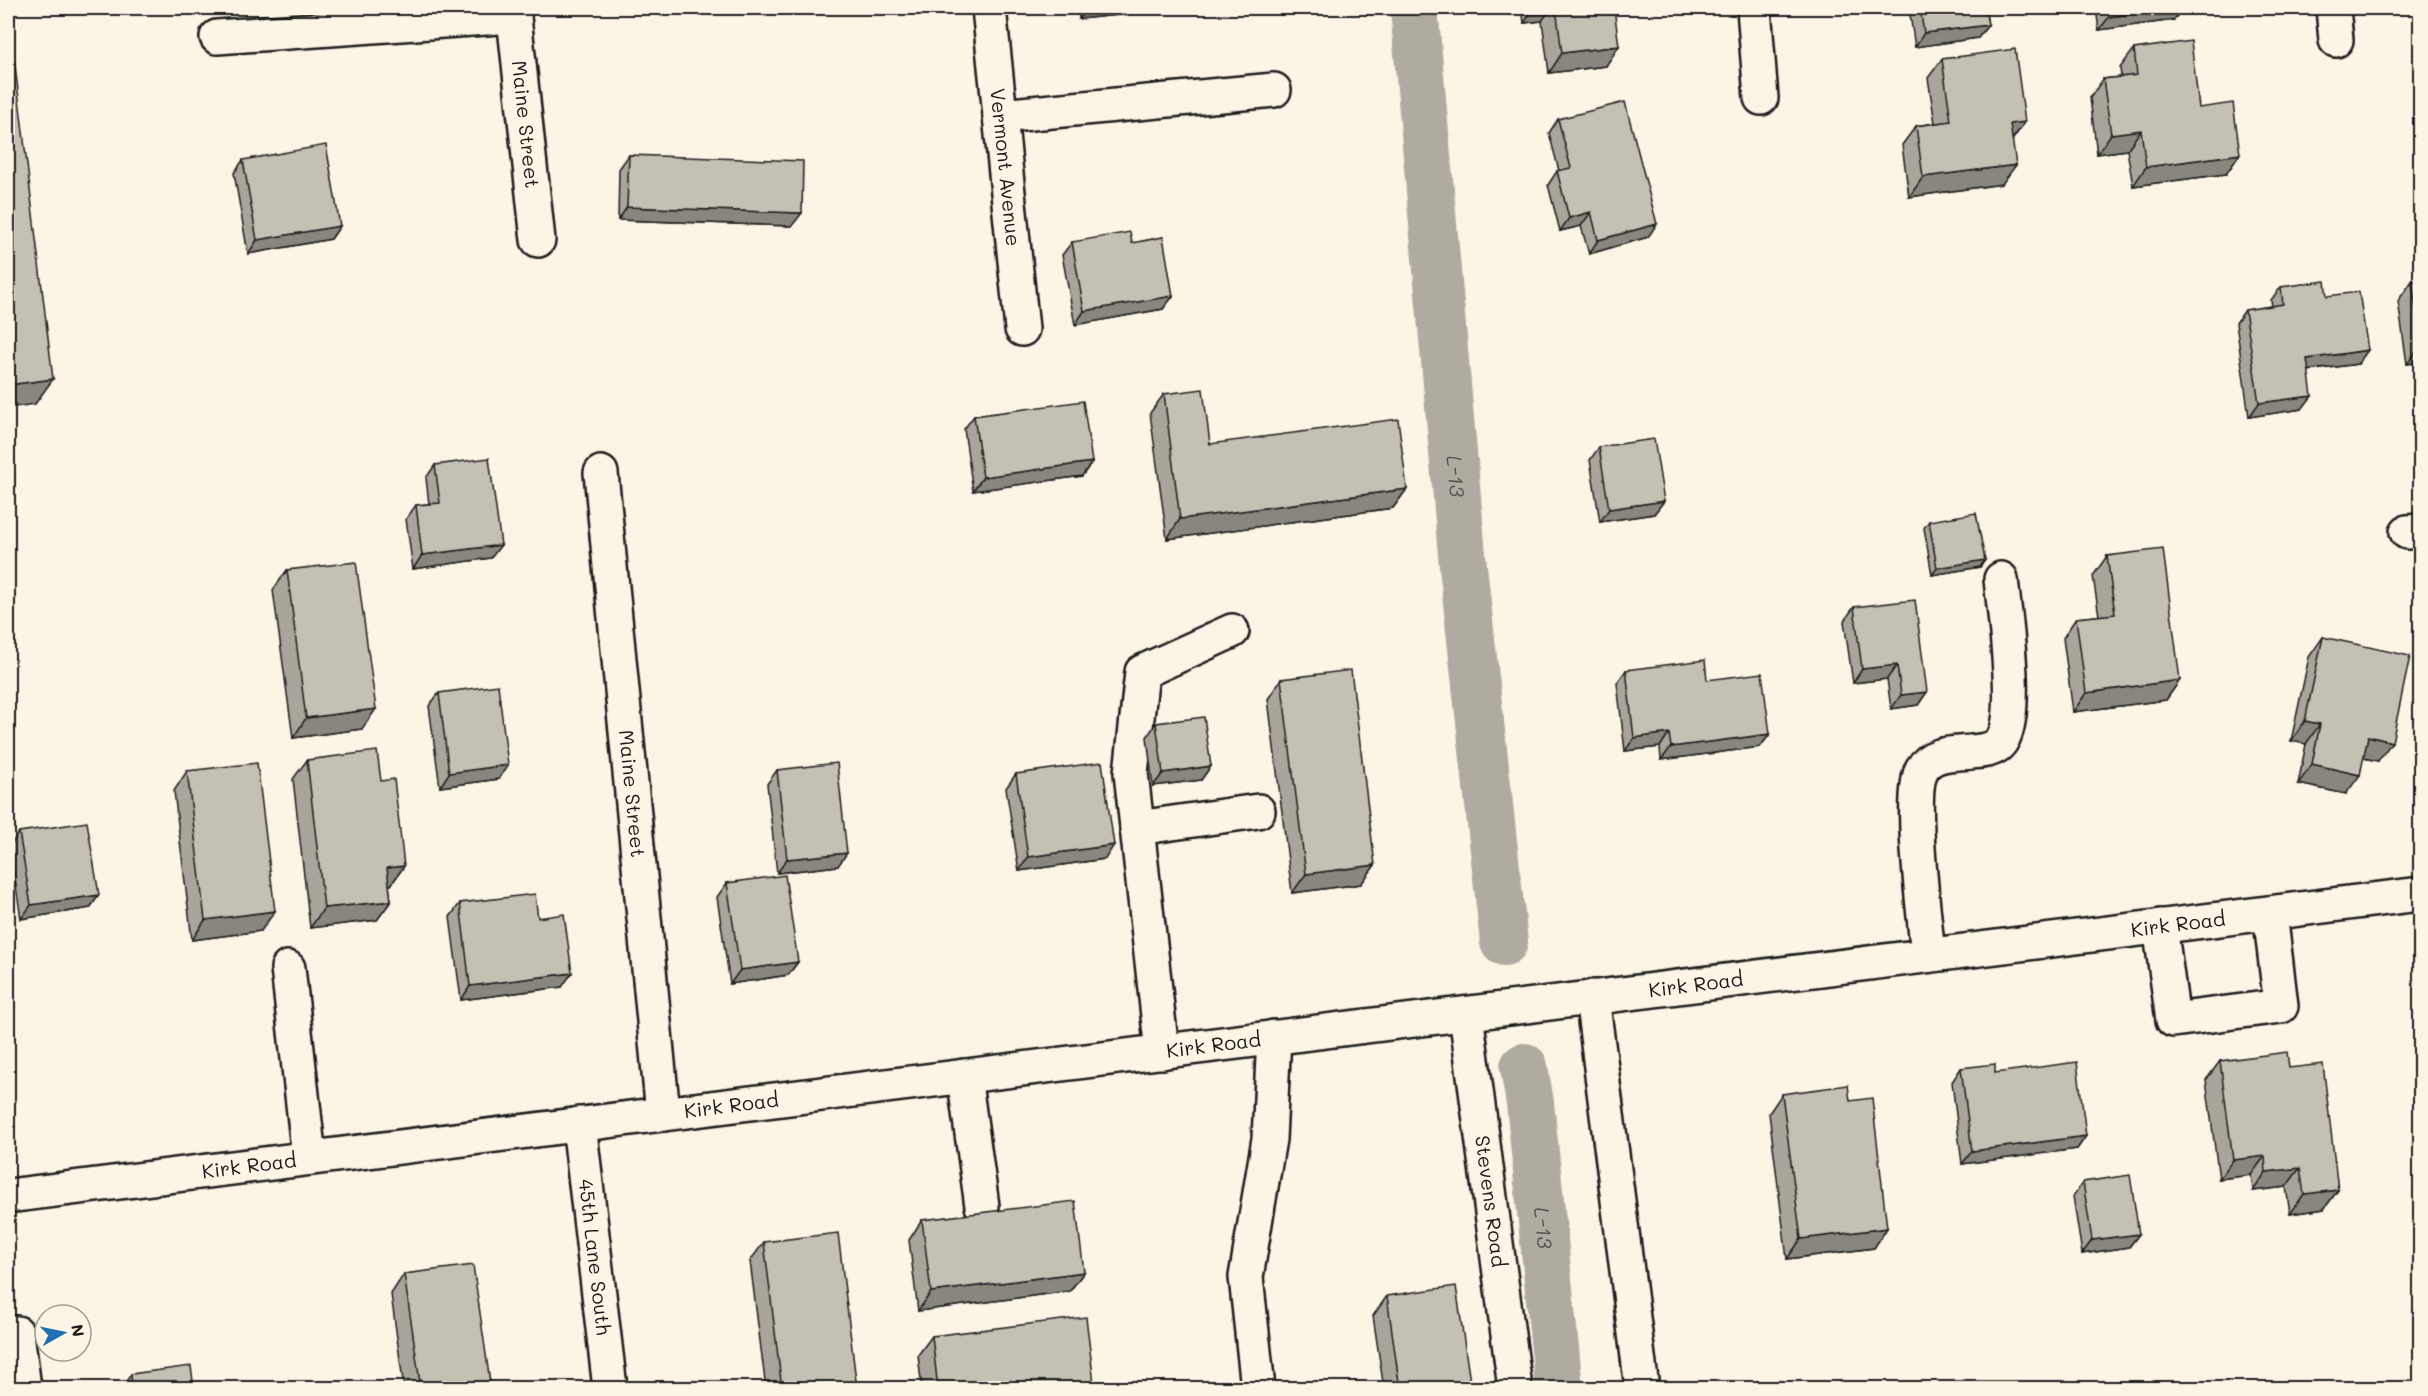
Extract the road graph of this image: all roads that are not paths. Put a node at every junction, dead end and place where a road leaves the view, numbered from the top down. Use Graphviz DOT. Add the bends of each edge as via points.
graph roads {
  1 [pos="989,8"];
  2 [pos="1754,8"];
  3 [pos="2333,8"];
  4 [pos="514,12"];
  5 [pos="217,37"];
  6 [pos="2336,40"];
  7 [pos="1275,90"];
  8 [pos="1761,98"];
  9 [pos="1000,116"];
  10 [pos="538,240"];
  11 [pos="1022,329"];
  12 [pos="601,473"];
  13 [pos="2001,579"];
  14 [pos="1232,631"];
  15 [pos="1258,811"];
  16 [pos="1137,828"];
  17 [pos="2421,894"];
  18 [pos="2270,913"];
  19 [pos="2160,926"];
  20 [pos="1928,956"];
  21 [pos="288,969"];
  22 [pos="1592,997"];
  23 [pos="1466,1014"];
  24 [pos="1274,1037"];
  25 [pos="1162,1052"];
  26 [pos="964,1076"];
  27 [pos="663,1114"];
  28 [pos="579,1124"];
  29 [pos="309,1158"];
  30 [pos="8,1196"];
  31 [pos="982,1206"];
  32 [pos="8,1334"];
  33 [pos="24,1389"];
  34 [pos="610,1389"];
  35 [pos="1258,1389"];
  36 [pos="1515,1389"];
  37 [pos="1642,1389"];
  1 -- 9 [label="street, Vermont Avenue"];
  2 -- 8 [label="street"];
  3 -- 6 [label="street"];
  4 -- 5 [label="street"];
  4 -- 10 [label="street, Maine Street"];
  7 -- 9 [label="street"];
  9 -- 11 [label="street, Vermont Avenue"];
  12 -- 27 [label="street, Maine Street"];
  13 -- 20 [label="street" via="2011,693 2004,737 1986,751 1938,756 1922,770 1916,785"];
  14 -- 16 [label="street" via="1142,672 1131,774"];
  15 -- 16 [label="street"];
  16 -- 25 [label="street"];
  17 -- 18 [label="street, Kirk Road"];
  18 -- 19 [label="street, Kirk Road"];
  18 -- 19 [label="street" via="2281,1006 2173,1020"];
  19 -- 20 [label="street, Kirk Road"];
  20 -- 22 [label="street, Kirk Road"];
  21 -- 29 [label="street"];
  22 -- 23 [label="street, Kirk Road"];
  22 -- 37 [label="street"];
  23 -- 24 [label="street, Kirk Road"];
  23 -- 36 [label="street, Stevens Road"];
  24 -- 25 [label="street, Kirk Road"];
  24 -- 35 [label="street" via="1269,1140 1246,1277"];
  25 -- 26 [label="street, Kirk Road"];
  26 -- 27 [label="street, Kirk Road"];
  26 -- 31 [label="street"];
  27 -- 28 [label="street, Kirk Road"];
  28 -- 29 [label="street, Kirk Road"];
  28 -- 34 [label="street, 45th Lane South"];
  29 -- 30 [label="street, Kirk Road"];
  32 -- 33 [label="street" via="17,1333"];
}
